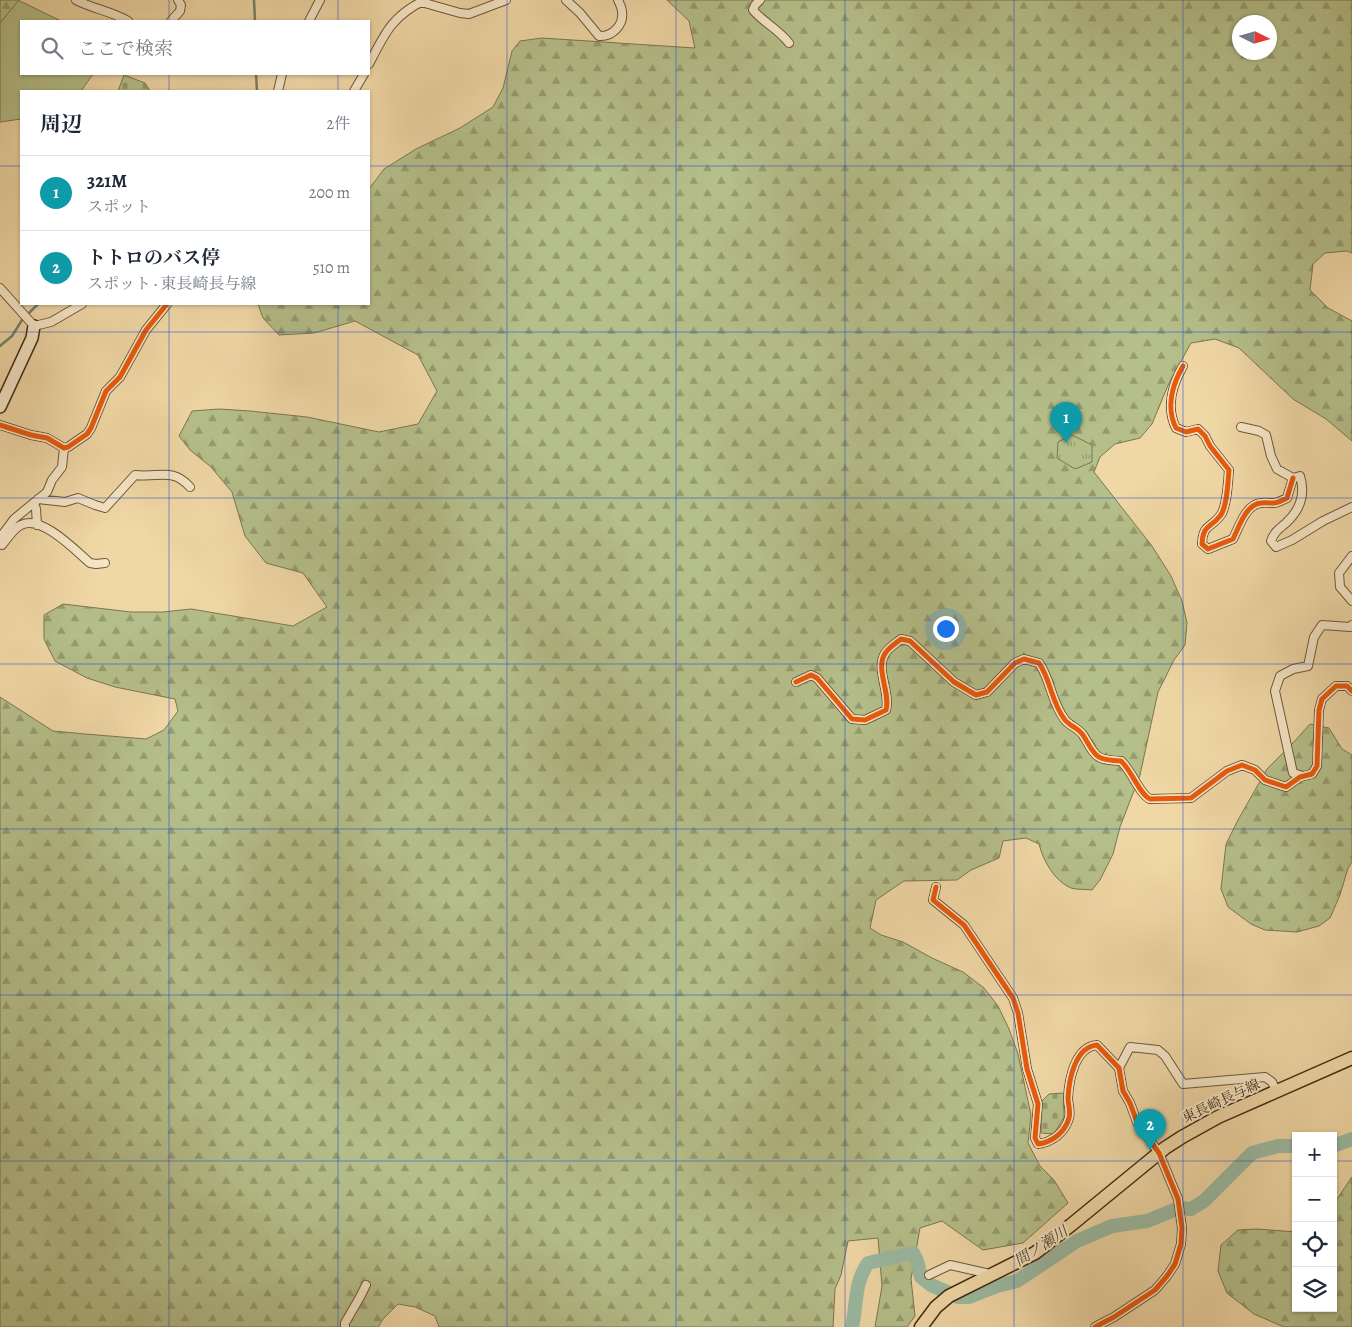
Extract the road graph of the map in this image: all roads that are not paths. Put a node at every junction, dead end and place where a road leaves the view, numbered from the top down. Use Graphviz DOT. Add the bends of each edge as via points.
graph roads {
  1 [pos="76,0"];
  2 [pos="178,0"];
  3 [pos="320,0"];
  4 [pos="506,0"];
  5 [pos="566,0"];
  6 [pos="618,0"];
  7 [pos="760,0"];
  8 [pos="424,1"];
  9 [pos="126,20"];
  10 [pos="172,20"];
  11 [pos="310,20"];
  12 [pos="789,43"];
  13 [pos="370,62"];
  14 [pos="282,75"];
  15 [pos="363,75"];
  16 [pos="278,90"];
  17 [pos="355,90"];
  18 [pos="0,288"];
  19 [pos="80,305"];
  20 [pos="165,305"];
  21 [pos="32,324"];
  22 [pos="1183,366"];
  23 [pos="0,407"];
  24 [pos="0,425"];
  25 [pos="1240,427"];
  26 [pos="64,448"];
  27 [pos="1293,478"];
  28 [pos="190,487"];
  29 [pos="36,501"];
  30 [pos="1352,507"];
  31 [pos="37,526"];
  32 [pos="0,538"];
  33 [pos="0,544"];
  34 [pos="1352,556"];
  35 [pos="105,563"];
  36 [pos="1352,601"];
  37 [pos="1352,625"];
  38 [pos="796,682"];
  39 [pos="1352,691"];
  40 [pos="1304,777"];
  41 [pos="936,887"];
  42 [pos="1352,1058"];
  43 [pos="1119,1068"];
  44 [pos="1276,1092"];
  45 [pos="1160,1153"];
  46 [pos="990,1274"];
  47 [pos="929,1275"];
  48 [pos="366,1285"];
  49 [pos="345,1327"];
  50 [pos="920,1327"];
  51 [pos="1095,1327"];
  1 -- 9 [label="street"];
  2 -- 10 [label="street" via="180,11"];
  3 -- 11 [label="street"];
  4 -- 8 [label="street" via="470,14 460,14"];
  5 -- 6 [label="street" via="599,36 605,37 620,24 622,13"];
  7 -- 12 [label="street" via="753,10"];
  8 -- 13 [label="street" via="392,23"];
  14 -- 16 [label="street"];
  15 -- 17 [label="street"];
  18 -- 21 [label="street"];
  19 -- 21 [label="street" via="51,322"];
  20 -- 26 [label="street" via="146,330 120,377 106,391 87,434"];
  21 -- 23 [label="street" via="32,338"];
  22 -- 27 [label="street" via="1175,379 1170,406 1172,420 1176,428 1186,432 1198,429 1229,470 1221,516 1202,533 1202,544 1208,550 1233,539 1248,510 1259,503 1274,504 1287,498"];
  24 -- 26 [label="street" via="47,438"];
  25 -- 27 [label="street" via="1266,435 1270,456 1277,469"];
  26 -- 29 [label="street" via="62,467 47,492"];
  27 -- 30 [label="street" via="1300,476 1303,487 1300,504 1274,533 1271,541 1276,547"];
  28 -- 29 [label="street" via="176,475 135,475 106,508 78,498 65,502"];
  29 -- 31 [label="street"];
  29 -- 32 [label="street" via="14,519"];
  31 -- 33 [label="street" via="20,525"];
  31 -- 35 [label="street" via="61,536 90,563"];
  34 -- 36 [label="street" via="1339,573 1340,587"];
  37 -- 40 [label="street" via="1322,625 1314,637 1308,666 1292,669 1280,676 1275,691 1293,774"];
  38 -- 40 [label="street" via="810,675 818,678 852,719 865,720 886,710 888,703 882,665 886,653 901,639 910,640 954,682 976,695 988,692 1024,659 1039,663 1047,674 1054,700 1065,720 1082,733 1090,750 1105,760 1121,761 1129,768 1145,797 1192,798 1227,771 1242,766 1255,770 1265,780 1286,787"];
  39 -- 40 [label="street" via="1347,686 1336,686 1322,699 1317,766 1312,774"];
  41 -- 43 [label="street" via="933,900 964,925 1013,998 1027,1069 1038,1104 1035,1138 1038,1144 1048,1143 1063,1131 1070,1117 1068,1098 1075,1062 1081,1053 1098,1045"];
  42 -- 44 [label="main road, 東長崎長与線"];
  43 -- 44 [label="street" via="1130,1047 1158,1050 1183,1084 1265,1077 1272,1082"];
  43 -- 45 [label="street" via="1123,1091 1137,1122"];
  44 -- 45 [label="main road, 東長崎長与線" via="1212,1120 1182,1136"];
  45 -- 46 [label="main road, 東長崎長与線" via="1034,1253"];
  45 -- 51 [label="street" via="1178,1199 1182,1228 1175,1264 1155,1290"];
  46 -- 47 [label="street" via="950,1265"];
  46 -- 50 [label="main road, 東長崎長与線" via="949,1296"];
  48 -- 49 [label="street"];
}
